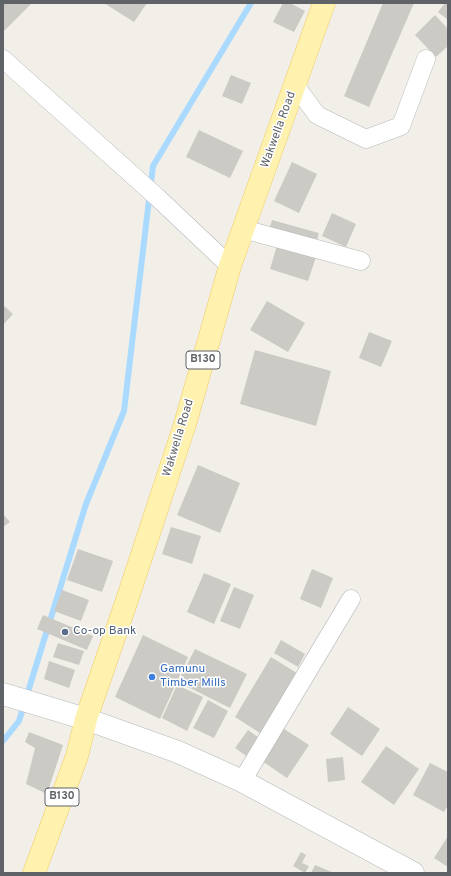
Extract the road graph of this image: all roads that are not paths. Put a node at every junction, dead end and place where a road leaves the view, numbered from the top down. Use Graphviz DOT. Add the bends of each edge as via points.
graph roads {
  1 [pos="324,3"];
  2 [pos="3,59"];
  3 [pos="426,60"];
  4 [pos="295,84"];
  5 [pos="243,229"];
  6 [pos="361,261"];
  7 [pos="230,266"];
  8 [pos="351,600"];
  9 [pos="3,694"];
  10 [pos="86,719"];
  11 [pos="242,781"];
  12 [pos="34,873"];
  13 [pos="412,873"];
  1 -- 4 [label="main road, Wakwella Road / B130"];
  2 -- 7 [label="street" via="142,182"];
  3 -- 4 [label="street" via="401,126 366,139 317,115"];
  4 -- 5 [label="main road, Wakwella Road / B130"];
  5 -- 6 [label="street"];
  5 -- 7 [label="main road, Wakwella Road / B130"];
  7 -- 10 [label="main road, Wakwella Road / B130" via="185,424"];
  8 -- 11 [label="street"];
  9 -- 10 [label="street"];
  10 -- 11 [label="street" via="178,752"];
  10 -- 12 [label="main road, Wakwella Road / B130" via="76,756"];
  11 -- 13 [label="street"];
}
